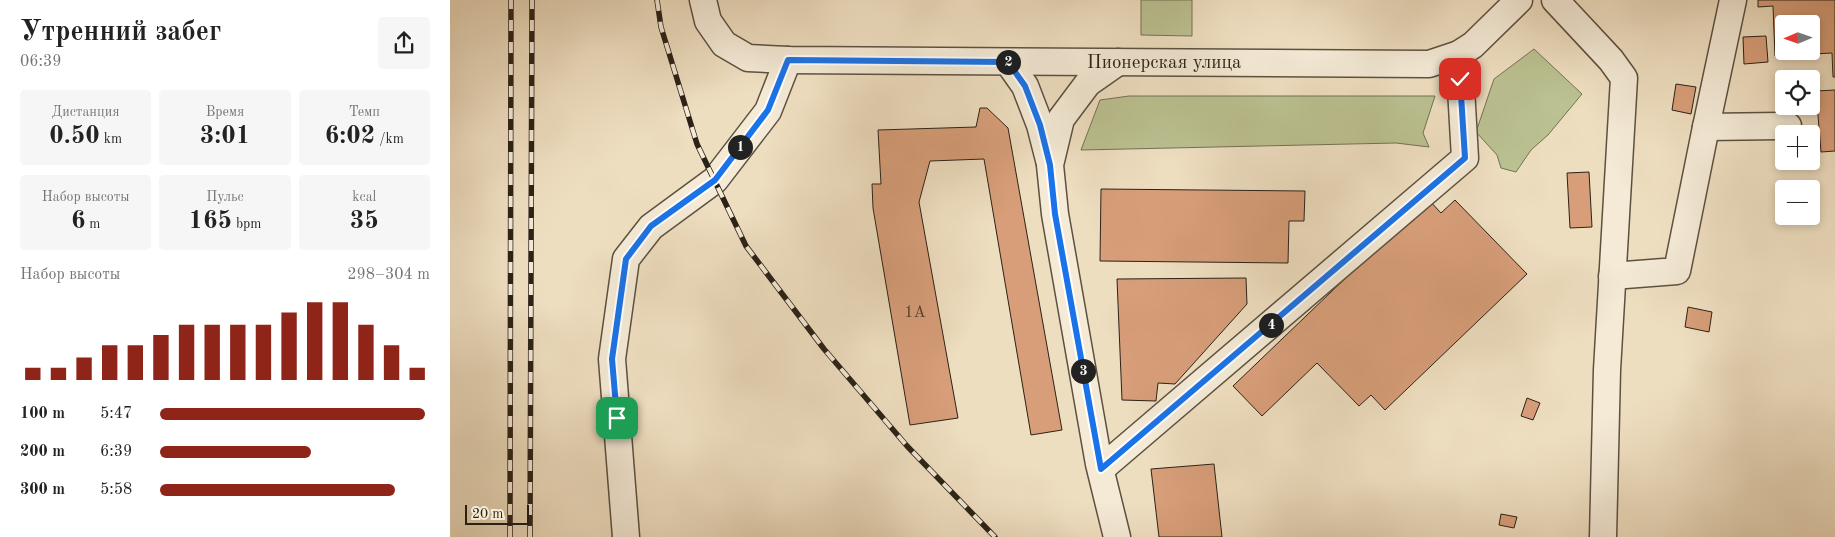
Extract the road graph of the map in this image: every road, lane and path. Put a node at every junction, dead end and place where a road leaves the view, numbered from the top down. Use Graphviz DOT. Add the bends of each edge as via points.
graph roads {
  1 [pos="704,0"];
  2 [pos="1518,0"];
  3 [pos="1555,0"];
  4 [pos="1733,0"];
  5 [pos="1459,54"];
  6 [pos="788,60"];
  7 [pos="1008,62"];
  8 [pos="1118,62"];
  9 [pos="1775,126"];
  10 [pos="1706,127"];
  11 [pos="1050,165"];
  12 [pos="1612,276"];
  13 [pos="1101,469"];
  14 [pos="626,537"];
  15 [pos="1117,537"];
  16 [pos="1603,537"];
  1 -- 6 [label="street, Пионерская улица" via="708,21 724,44 748,58"];
  2 -- 5 [label="street, Пионерская улица" via="1473,46"];
  3 -- 12 [label="street" via="1624,78"];
  4 -- 10 [label="street"];
  5 -- 8 [label="street, Пионерская улица" via="1429,64"];
  5 -- 13 [label="street" via="1465,158"];
  6 -- 7 [label="street, Пионерская улица"];
  6 -- 14 [label="street" via="768,110 715,180 651,226 626,259 612,359"];
  7 -- 8 [label="street, Пионерская улица"];
  7 -- 11 [label="street" via="1025,86 1040,125"];
  8 -- 11 [label="street" via="1088,83 1061,119"];
  9 -- 10 [label="street"];
  10 -- 12 [label="street" via="1677,271"];
  11 -- 13 [label="street" via="1055,214"];
  12 -- 16 [label="street"];
  13 -- 15 [label="street"];
}
